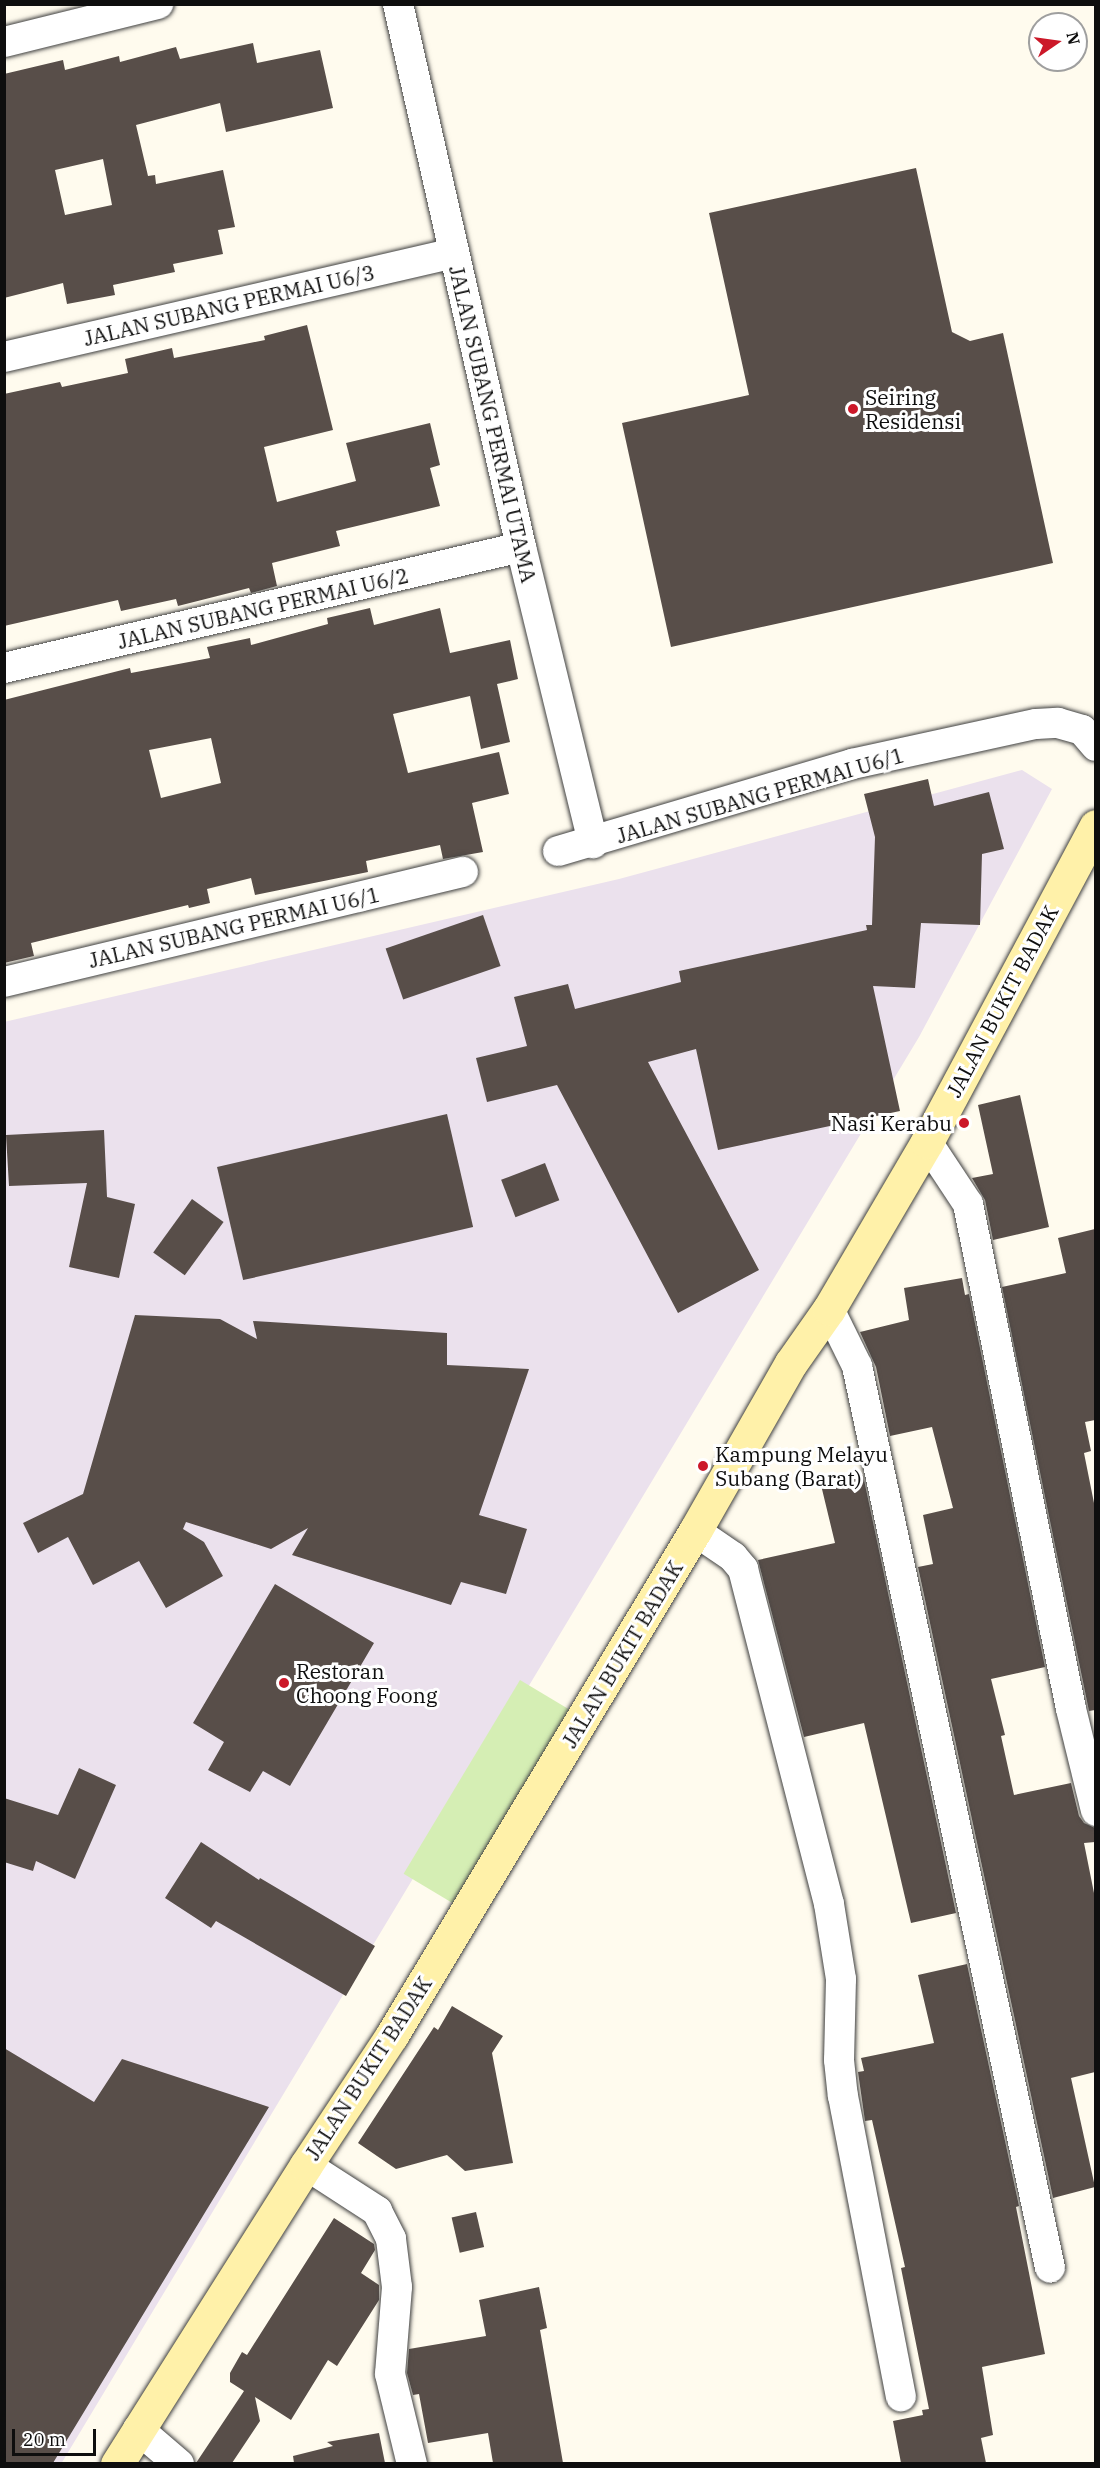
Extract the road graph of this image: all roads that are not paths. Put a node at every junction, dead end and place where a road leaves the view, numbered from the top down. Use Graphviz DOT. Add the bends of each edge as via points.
graph roads {
  1 [pos="158,4"];
  2 [pos="398,4"];
  3 [pos="4,42"];
  4 [pos="453,253"];
  5 [pos="4,357"];
  6 [pos="521,547"];
  7 [pos="4,668"];
  8 [pos="1095,746"];
  9 [pos="1095,826"];
  10 [pos="592,843"];
  11 [pos="558,851"];
  12 [pos="463,872"];
  13 [pos="4,982"];
  14 [pos="927,1142"];
  15 [pos="829,1309"];
  16 [pos="695,1531"];
  17 [pos="1095,1811"];
  18 [pos="306,2165"];
  19 [pos="1050,2268"];
  20 [pos="901,2396"];
  21 [pos="138,2429"];
  22 [pos="117,2463"];
  23 [pos="179,2463"];
  24 [pos="411,2463"];
  1 -- 3 [label="street"];
  2 -- 4 [label="street, JALAN SUBANG PERMAI UTAMA"];
  4 -- 5 [label="street, JALAN SUBANG PERMAI U6/3"];
  4 -- 6 [label="street, JALAN SUBANG PERMAI UTAMA"];
  6 -- 7 [label="street, JALAN SUBANG PERMAI U6/2"];
  6 -- 10 [label="street, JALAN SUBANG PERMAI UTAMA"];
  8 -- 10 [label="street, JALAN SUBANG PERMAI U6/1" via="1082,730 1058,723 1036,724 852,764"];
  9 -- 14 [label="main road, JALAN BUKIT BADAK"];
  10 -- 11 [label="street, JALAN SUBANG PERMAI U6/1"];
  12 -- 13 [label="street, JALAN SUBANG PERMAI U6/1"];
  14 -- 15 [label="main road, JALAN BUKIT BADAK"];
  14 -- 17 [label="street" via="968,1204"];
  15 -- 16 [label="main road, JALAN BUKIT BADAK" via="791,1363"];
  15 -- 19 [label="street" via="857,1366"];
  16 -- 18 [label="main road, JALAN BUKIT BADAK" via="392,2035"];
  16 -- 20 [label="street" via="733,1557 743,1569 829,1904 842,1979 839,2060 843,2096"];
  18 -- 21 [label="main road, JALAN BUKIT BADAK"];
  18 -- 24 [label="street" via="377,2211 391,2239 397,2287 390,2374"];
  21 -- 22 [label="main road, JALAN BUKIT BADAK"];
  21 -- 23 [label="street"];
}
